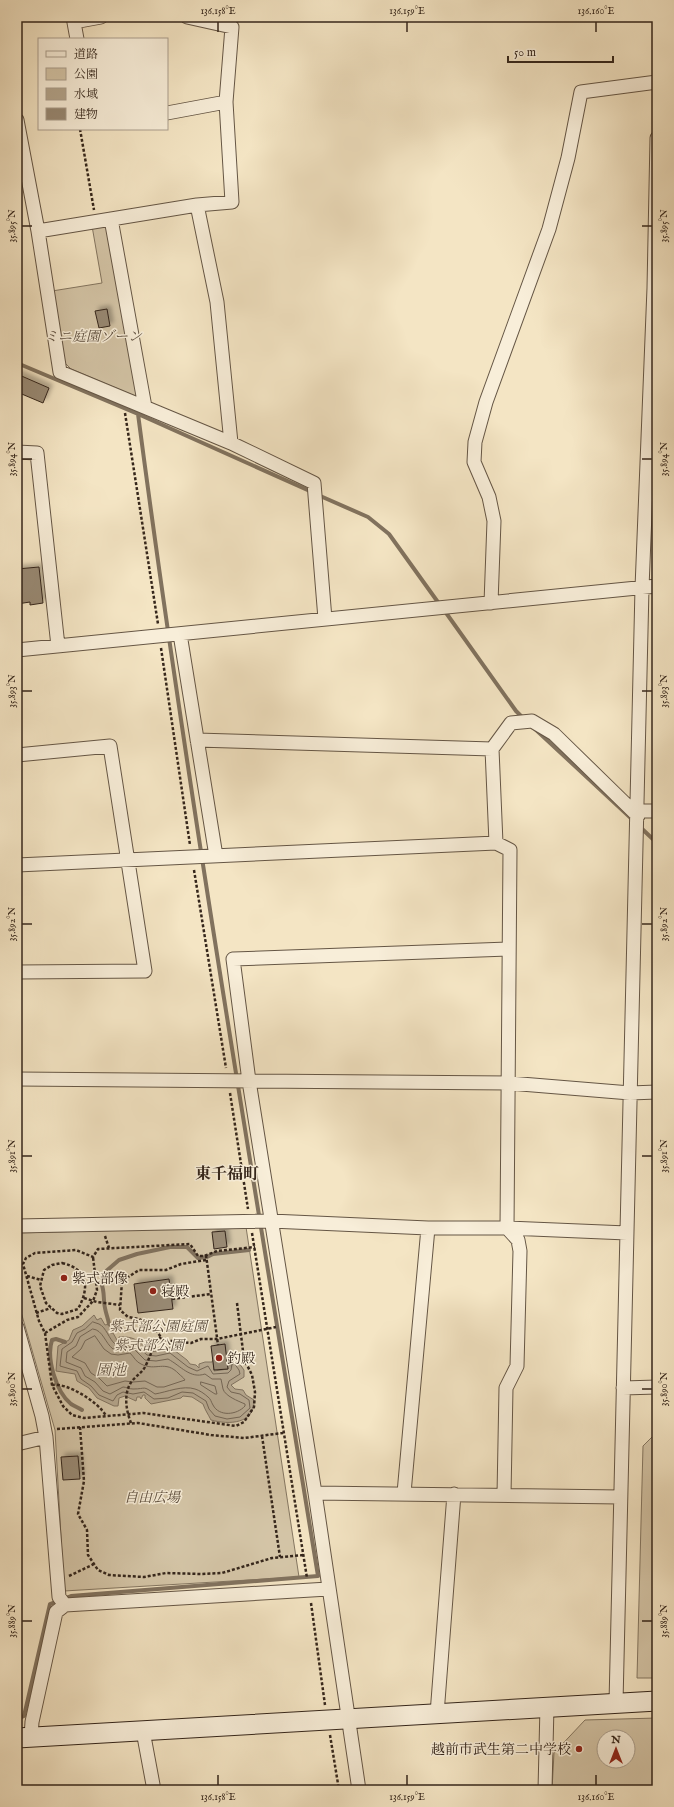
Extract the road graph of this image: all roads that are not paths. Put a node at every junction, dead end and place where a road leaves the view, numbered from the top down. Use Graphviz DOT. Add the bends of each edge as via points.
graph roads {
  1 [pos="101,17"];
  2 [pos="187,17"];
  3 [pos="73,20"];
  4 [pos="77,38"];
  5 [pos="657,82"];
  6 [pos="226,102"];
  7 [pos="168,113"];
  8 [pos="17,120"];
  9 [pos="657,138"];
  10 [pos="197,205"];
  11 [pos="111,219"];
  12 [pos="38,231"];
  13 [pos="656,288"];
  14 [pos="145,407"];
  15 [pos="231,443"];
  16 [pos="17,452"];
  17 [pos="657,586"];
  18 [pos="642,588"];
  19 [pos="491,603"];
  20 [pos="325,619"];
  21 [pos="180,634"];
  22 [pos="58,646"];
  23 [pos="17,650"];
  24 [pos="197,740"];
  25 [pos="492,749"];
  26 [pos="17,755"];
  27 [pos="657,811"];
  28 [pos="638,813"];
  29 [pos="496,843"];
  30 [pos="216,856"];
  31 [pos="129,860"];
  32 [pos="17,865"];
  33 [pos="508,949"];
  34 [pos="17,972"];
  35 [pos="17,1079"];
  36 [pos="249,1081"];
  37 [pos="509,1083"];
  38 [pos="657,1092"];
  39 [pos="630,1093"];
  40 [pos="271,1221"];
  41 [pos="17,1226"];
  42 [pos="428,1228"];
  43 [pos="507,1228"];
  44 [pos="627,1233"];
  45 [pos="17,1327"];
  46 [pos="657,1387"];
  47 [pos="623,1388"];
  48 [pos="45,1433"];
  49 [pos="17,1444"];
  50 [pos="315,1492"];
  51 [pos="404,1493"];
  52 [pos="454,1494"];
  53 [pos="504,1495"];
  54 [pos="620,1497"];
  55 [pos="328,1589"];
  56 [pos="65,1605"];
  57 [pos="657,1701"];
  58 [pos="616,1703"];
  59 [pos="547,1706"];
  60 [pos="437,1714"];
  61 [pos="349,1720"];
  62 [pos="143,1731"];
  63 [pos="24,1737"];
  64 [pos="154,1790"];
  65 [pos="359,1790"];
  66 [pos="545,1790"];
  1 -- 3 [label="street"];
  2 -- 6 [label="street" via="232,27"];
  3 -- 4 [label="street"];
  5 -- 19 [label="street" via="581,92 568,158 549,229 486,402 475,442 474,462 489,497 494,521"];
  6 -- 7 [label="street"];
  6 -- 10 [label="street" via="232,202"];
  8 -- 12 [label="street"];
  9 -- 13 [label="street"];
  10 -- 11 [label="street"];
  10 -- 15 [label="street" via="217,302"];
  11 -- 12 [label="street"];
  11 -- 14 [label="street"];
  12 -- 14 [label="street" via="60,372"];
  13 -- 18 [label="street"];
  14 -- 15 [label="street"];
  15 -- 20 [label="street" via="314,483"];
  16 -- 22 [label="street" via="37,453"];
  17 -- 18 [label="street"];
  18 -- 19 [label="street"];
  18 -- 28 [label="street"];
  19 -- 20 [label="street"];
  20 -- 21 [label="street"];
  21 -- 22 [label="street"];
  21 -- 24 [label="street"];
  22 -- 23 [label="street"];
  24 -- 25 [label="street"];
  24 -- 30 [label="street"];
  25 -- 28 [label="street" via="511,723 532,720 554,734"];
  25 -- 29 [label="street"];
  26 -- 31 [label="street" via="110,746"];
  27 -- 28 [label="street"];
  28 -- 39 [label="street"];
  29 -- 30 [label="street"];
  29 -- 33 [label="street" via="510,850"];
  30 -- 31 [label="street"];
  31 -- 32 [label="street"];
  31 -- 34 [label="street" via="145,971"];
  33 -- 36 [label="street" via="233,959"];
  33 -- 37 [label="street"];
  35 -- 36 [label="street"];
  36 -- 37 [label="street"];
  36 -- 40 [label="street"];
  37 -- 39 [label="street"];
  37 -- 43 [label="street"];
  38 -- 39 [label="street"];
  39 -- 44 [label="street"];
  40 -- 41 [label="street"];
  40 -- 42 [label="street"];
  40 -- 50 [label="street"];
  42 -- 43 [label="street"];
  42 -- 51 [label="street"];
  43 -- 44 [label="street"];
  43 -- 53 [label="street" via="518,1240 520,1251 517,1366 506,1388"];
  44 -- 47 [label="street"];
  45 -- 48 [label="street"];
  46 -- 47 [label="street"];
  47 -- 54 [label="street"];
  48 -- 49 [label="street"];
  48 -- 56 [label="street" via="59,1597"];
  50 -- 51 [label="street"];
  50 -- 55 [label="street"];
  51 -- 52 [label="street"];
  52 -- 53 [label="street"];
  52 -- 60 [label="street"];
  53 -- 54 [label="street"];
  54 -- 58 [label="street"];
  55 -- 56 [label="street"];
  55 -- 61 [label="street"];
  56 -- 63 [label="street" via="56,1612 32,1722"];
  57 -- 58 [label="street"];
  58 -- 59 [label="street"];
  59 -- 60 [label="street"];
  59 -- 66 [label="street"];
  60 -- 61 [label="street"];
  61 -- 62 [label="street"];
  61 -- 65 [label="street"];
  62 -- 63 [label="street"];
  62 -- 64 [label="street"];
}
